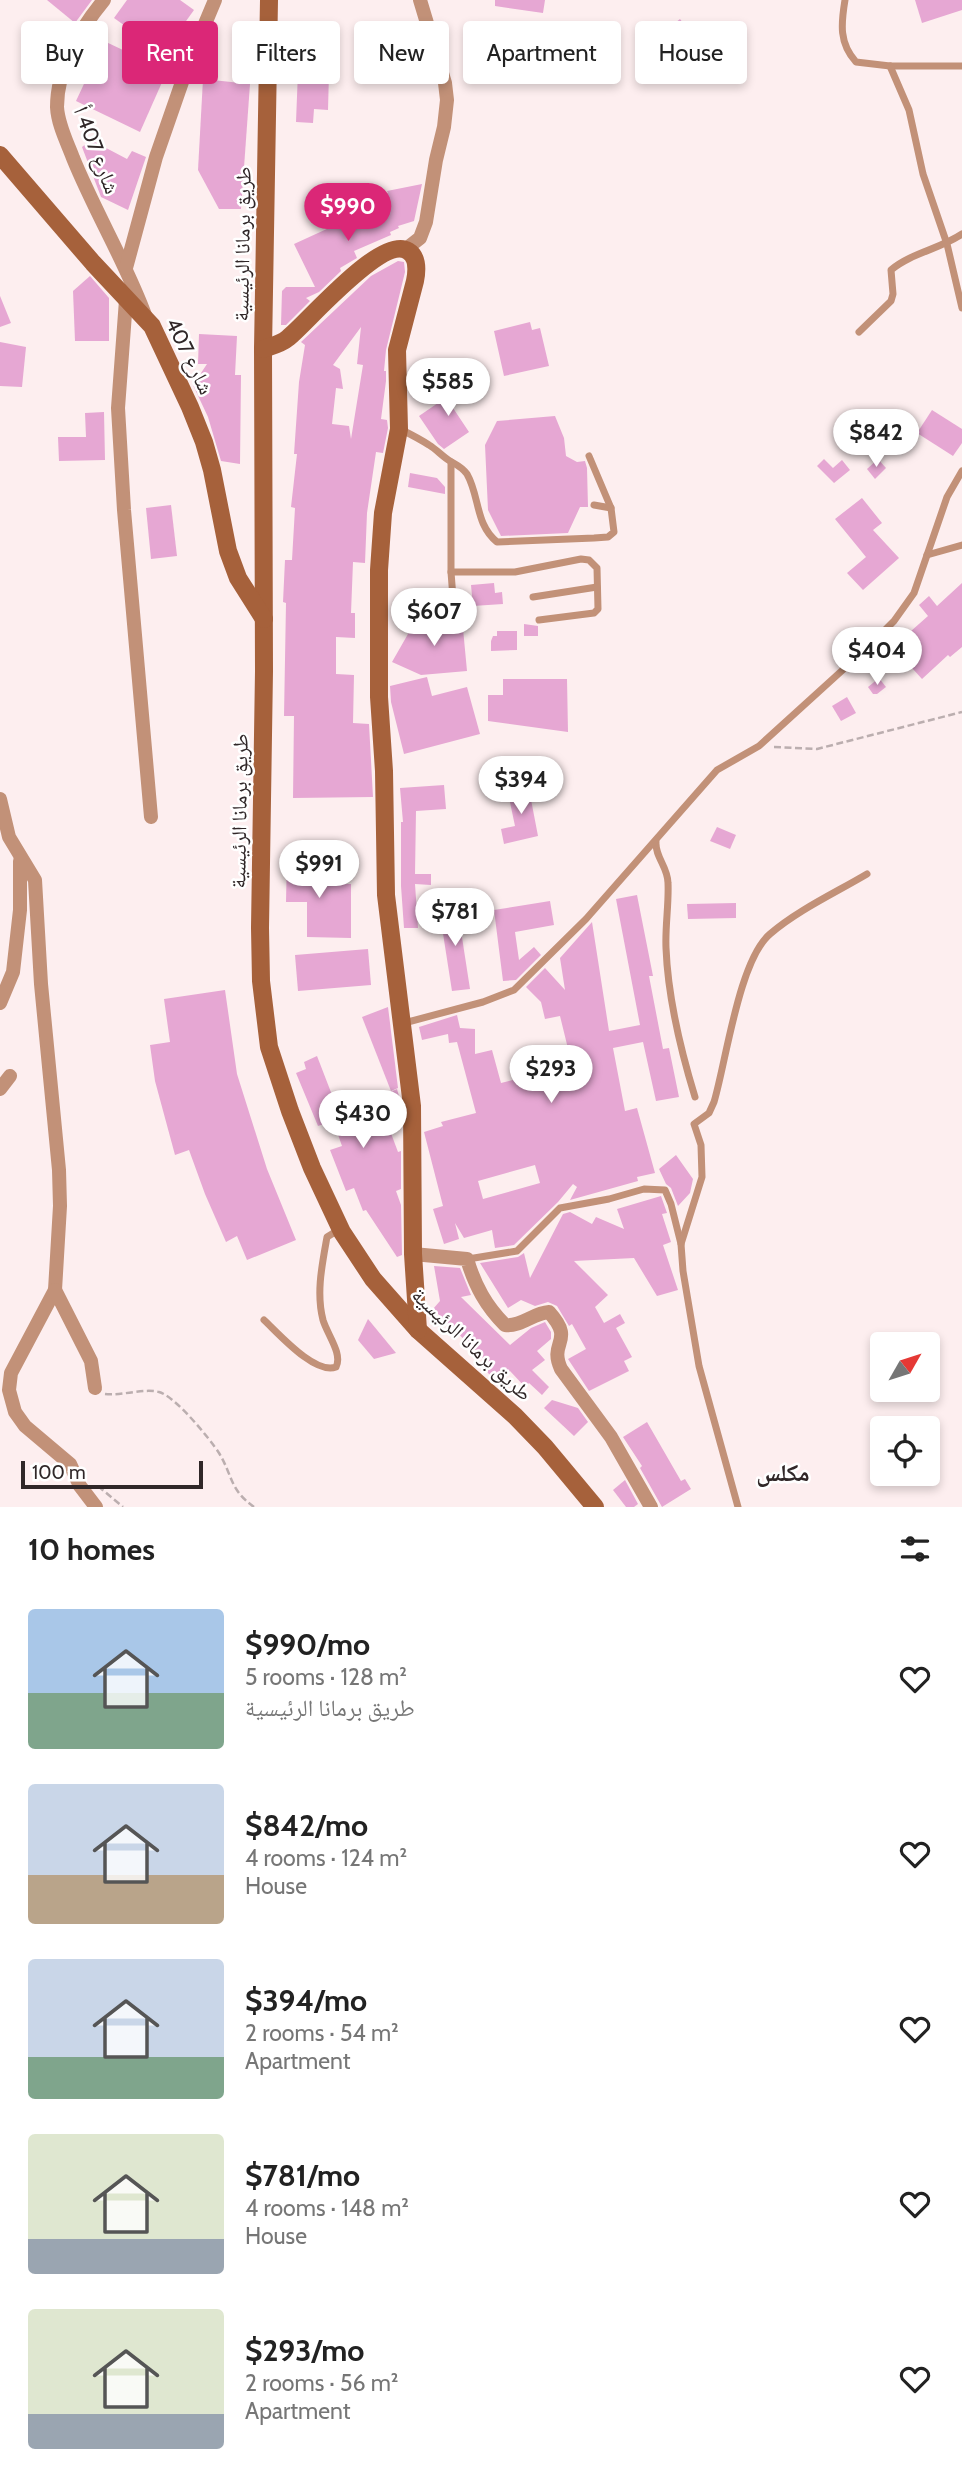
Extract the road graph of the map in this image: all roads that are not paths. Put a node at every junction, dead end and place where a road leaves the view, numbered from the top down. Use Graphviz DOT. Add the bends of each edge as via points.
graph roads {
  1 [pos="104,0"];
  2 [pos="215,0"];
  3 [pos="269,0"];
  4 [pos="419,0"];
  5 [pos="845,0"];
  6 [pos="890,66"];
  7 [pos="962,66"];
  8 [pos="0,155"];
  9 [pos="962,234"];
  10 [pos="947,244"];
  11 [pos="406,249"];
  12 [pos="126,268"];
  13 [pos="126,300"];
  14 [pos="962,308"];
  15 [pos="145,317"];
  16 [pos="859,332"];
  17 [pos="263,349"];
  18 [pos="399,429"];
  19 [pos="589,456"];
  20 [pos="451,462"];
  21 [pos="962,471"];
  22 [pos="594,505"];
  23 [pos="611,508"];
  24 [pos="962,545"];
  25 [pos="927,555"];
  26 [pos="451,572"];
  27 [pos="597,587"];
  28 [pos="533,597"];
  29 [pos="454,611"];
  30 [pos="264,619"];
  31 [pos="539,620"];
  32 [pos="0,799"];
  33 [pos="151,817"];
  34 [pos="656,842"];
  35 [pos="20,859"];
  36 [pos="867,874"];
  37 [pos="0,1003"];
  38 [pos="403,1023"];
  39 [pos="10,1076"];
  40 [pos="0,1089"];
  41 [pos="695,1097"];
  42 [pos="341,1229"];
  43 [pos="681,1244"];
  44 [pos="413,1254"];
  45 [pos="467,1259"];
  46 [pos="55,1290"];
  47 [pos="264,1320"];
  48 [pos="418,1330"];
  49 [pos="6,1371"];
  50 [pos="94,1388"];
  51 [pos="96,1507"];
  52 [pos="595,1507"];
  53 [pos="651,1507"];
  54 [pos="738,1507"];
  1 -- 12 [label="street, شارع 407 أ" via="79,34 57,107 83,182"];
  2 -- 12 [label="street" via="156,157"];
  3 -- 17 [label="street, طريق برمانا الرئيسية"];
  4 -- 11 [label="street" via="445,83 447,113 426,222 420,238"];
  5 -- 6 [label="lane" via="842,37 850,55 863,64"];
  6 -- 7 [label="lane"];
  6 -- 10 [label="lane" via="909,110 923,174"];
  8 -- 13 [label="street, شارع 407"];
  9 -- 10 [label="lane"];
  10 -- 14 [label="lane"];
  10 -- 16 [label="lane" via="891,270 891,301"];
  11 -- 17 [label="street" via="384,252 285,341"];
  11 -- 18 [label="street" via="417,270 397,350"];
  12 -- 15 [label="street, شارع 407 أ"];
  13 -- 15 [label="street, شارع 407"];
  13 -- 33 [label="street" via="118,408"];
  15 -- 30 [label="street, شارع 407" via="204,442 238,578"];
  17 -- 30 [label="street, طريق برمانا الرئيسية"];
  18 -- 20 [label="lane"];
  18 -- 38 [label="street" via="382,524 379,697 386,895"];
  19 -- 23 [label="lane"];
  20 -- 23 [label="lane" via="466,472 482,525 497,542 608,537 614,532"];
  20 -- 26 [label="lane"];
  21 -- 25 [label="lane"];
  22 -- 23 [label="lane"];
  24 -- 25 [label="lane"];
  25 -- 34 [label="lane" via="914,593 894,621 759,746 717,770"];
  26 -- 27 [label="lane" via="515,572 581,559 597,568"];
  26 -- 29 [label="lane"];
  27 -- 28 [label="lane"];
  27 -- 31 [label="lane" via="598,609 594,613"];
  30 -- 42 [label="street, طريق برمانا الرئيسية" via="261,982 269,1046 312,1168"];
  32 -- 35 [label="street"];
  34 -- 38 [label="lane" via="514,990"];
  34 -- 41 [label="lane" via="655,851 668,880 668,987"];
  35 -- 37 [label="street" via="13,972"];
  35 -- 46 [label="street" via="35,880 59,1170"];
  36 -- 43 [label="lane" via="768,935 757,951 737,1008 714,1102 709,1113 694,1124 701,1145 702,1177"];
  38 -- 44 [label="street" via="412,1106"];
  39 -- 40 [label="street"];
  42 -- 47 [label="lane" via="327,1237 320,1272 320,1306 338,1358 336,1367 313,1363"];
  42 -- 48 [label="street, طريق برمانا الرئيسية" via="373,1279"];
  43 -- 45 [label="lane" via="665,1190 644,1189 559,1208 517,1251"];
  43 -- 54 [label="lane" via="699,1366"];
  44 -- 45 [label="street"];
  44 -- 48 [label="street"];
  45 -- 53 [label="street" via="483,1299 505,1325 543,1312 555,1318 562,1331 556,1358 561,1369 611,1437"];
  46 -- 49 [label="street"];
  46 -- 50 [label="street" via="91,1361"];
  48 -- 52 [label="street, طريق برمانا الرئيسية" via="515,1416"];
  49 -- 51 [label="street" via="15,1412 35,1437 70,1464"];
}
